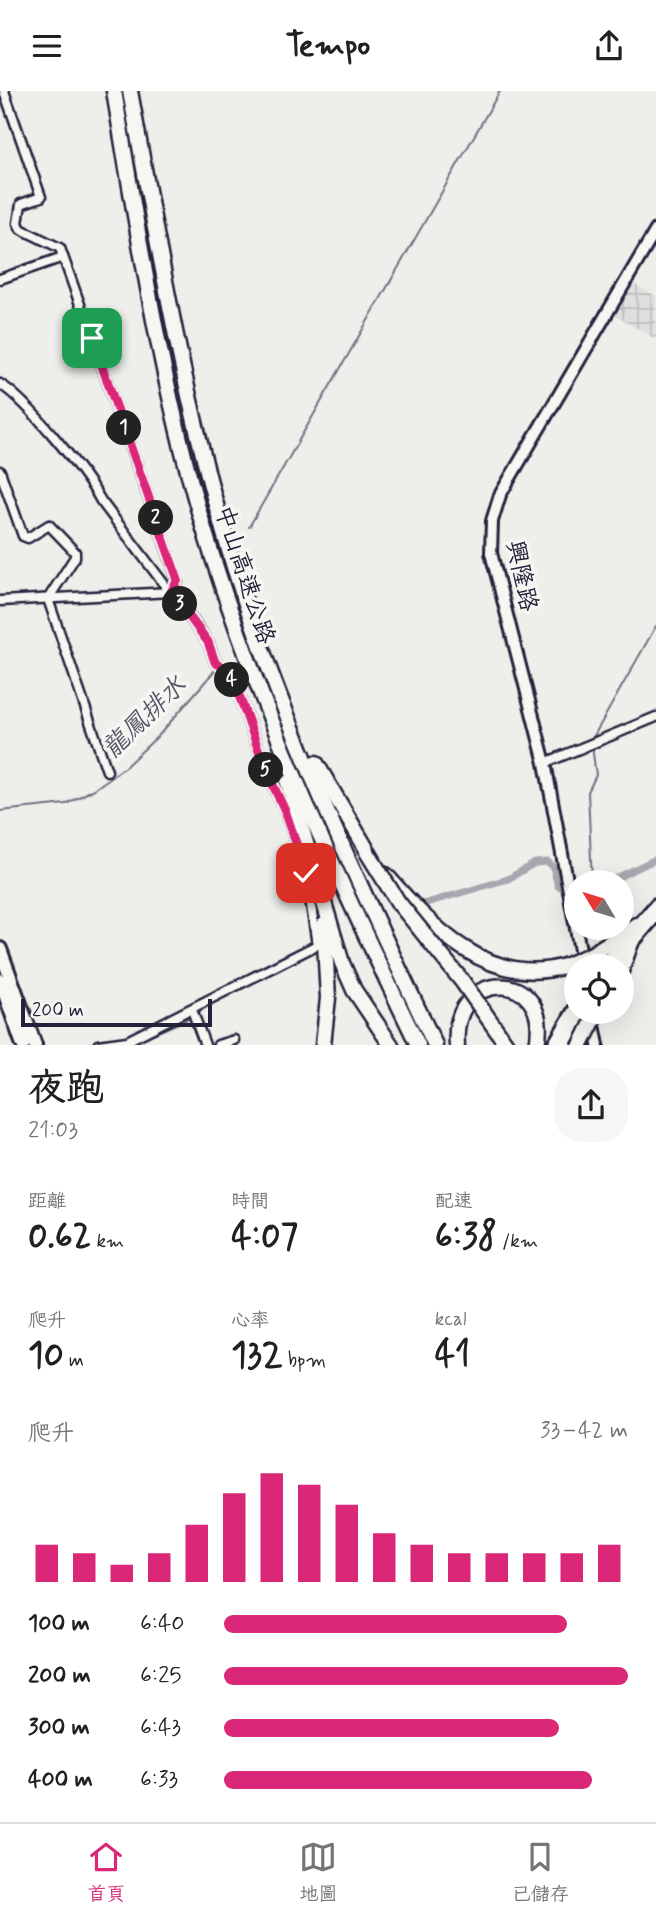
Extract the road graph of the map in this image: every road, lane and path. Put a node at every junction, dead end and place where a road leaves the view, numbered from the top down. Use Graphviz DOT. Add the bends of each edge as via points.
graph roads {
  1 [pos="4,91"];
  2 [pos="114,91"];
  3 [pos="130,91"];
  4 [pos="656,230"];
  5 [pos="63,257"];
  6 [pos="0,279"];
  7 [pos="2,388"];
  8 [pos="0,471"];
  9 [pos="171,592"];
  10 [pos="48,599"];
  11 [pos="0,601"];
  12 [pos="264,705"];
  13 [pos="286,707"];
  14 [pos="656,717"];
  15 [pos="545,763"];
  16 [pos="107,771"];
  17 [pos="366,852"];
  18 [pos="310,855"];
  19 [pos="656,904"];
  20 [pos="656,916"];
  21 [pos="636,925"];
  22 [pos="634,938"];
  23 [pos="632,940"];
  24 [pos="0,949"];
  25 [pos="585,954"];
  26 [pos="595,954"];
  27 [pos="612,954"];
  28 [pos="622,954"];
  29 [pos="627,954"];
  30 [pos="564,966"];
  31 [pos="0,980"];
  32 [pos="194,1015"];
  33 [pos="569,1024"];
  34 [pos="572,1024"];
  35 [pos="592,1024"];
  36 [pos="594,1024"];
  37 [pos="567,1030"];
  38 [pos="234,1040"];
  39 [pos="23,1045"];
  40 [pos="35,1045"];
  41 [pos="98,1045"];
  42 [pos="205,1045"];
  43 [pos="218,1045"];
  44 [pos="323,1045"];
  45 [pos="391,1045"];
  46 [pos="418,1045"];
  47 [pos="435,1045"];
  48 [pos="457,1045"];
  49 [pos="507,1045"];
  50 [pos="537,1045"];
  51 [pos="552,1045"];
  52 [pos="564,1045"];
  53 [pos="582,1045"];
  54 [pos="598,1045"];
  1 -- 5 [label="street" via="41,197 22,204 18,223 21,229 57,245"];
  2 -- 12 [label="highway, 中山高速公路" via="168,389 211,550"];
  3 -- 13 [label="highway, 中山高速公路" via="171,322 203,458 246,603"];
  4 -- 15 [label="street, 興隆路" via="500,495 492,521 491,552"];
  5 -- 6 [label="street"];
  5 -- 9 [label="street" via="178,580"];
  7 -- 9 [label="street" via="89,480"];
  8 -- 10 [label="street" via="23,536 28,538 49,525 75,552"];
  9 -- 10 [label="street"];
  9 -- 32 [label="street" via="208,642 215,662 231,673 294,834 306,873 317,945"];
  10 -- 11 [label="street"];
  10 -- 16 [label="street"];
  12 -- 18 [label="highway"];
  12 -- 46 [label="highway, 中山高速公路" via="338,880"];
  13 -- 17 [label="highway"];
  13 -- 47 [label="highway, 中山高速公路" via="344,854"];
  14 -- 15 [label="street"];
  15 -- 25 [label="street, 興隆路" via="568,889"];
  17 -- 30 [label="highway, bridge" via="433,925 481,960 523,970"];
  17 -- 49 [label="highway, bridge" via="398,902"];
  18 -- 44 [label="highway" via="326,938 328,998"];
  18 -- 45 [label="highway" via="350,981"];
  19 -- 21 [label="street"];
  20 -- 22 [label="street"];
  21 -- 26 [label="highway"];
  21 -- 27 [label="street"];
  23 -- 28 [label="street"];
  23 -- 29 [label="highway"];
  24 -- 40 [label="main road"];
  31 -- 39 [label="main road"];
  32 -- 41 [label="street" via="127,1041"];
  32 -- 42 [label="street"];
  33 -- 37 [label="street"];
  34 -- 37 [label="street"];
  35 -- 53 [label="highway, bridge"];
  36 -- 54 [label="street"];
  37 -- 51 [label="street"];
  37 -- 52 [label="street"];
  38 -- 43 [label="street"];
  48 -- 50 [label="highway" via="458,1022 468,1002 482,990 503,985 532,1003 540,1027"];
}
